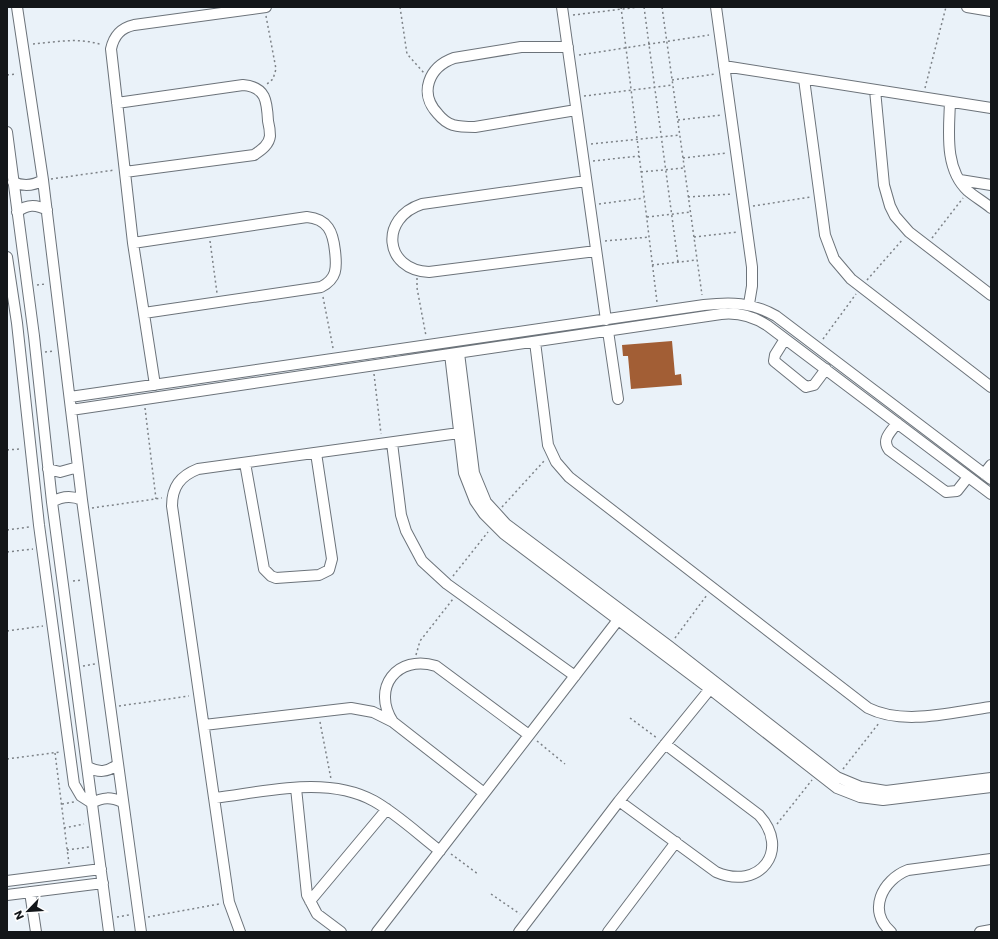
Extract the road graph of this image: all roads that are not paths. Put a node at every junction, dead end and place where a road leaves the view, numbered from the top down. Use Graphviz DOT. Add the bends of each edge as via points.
graph roads {
  1 [pos="17,7"];
  2 [pos="265,7"];
  3 [pos="716,7"];
  4 [pos="967,7"];
  5 [pos="991,11"];
  6 [pos="563,12"];
  7 [pos="568,52"];
  8 [pos="724,70"];
  9 [pos="804,79"];
  10 [pos="875,90"];
  11 [pos="950,102"];
  12 [pos="117,103"];
  13 [pos="991,108"];
  14 [pos="576,110"];
  15 [pos="7,132"];
  16 [pos="125,170"];
  17 [pos="43,180"];
  18 [pos="586,180"];
  19 [pos="960,180"];
  20 [pos="13,182"];
  21 [pos="991,185"];
  22 [pos="11,201"];
  23 [pos="991,208"];
  24 [pos="47,210"];
  25 [pos="16,212"];
  26 [pos="133,242"];
  27 [pos="595,246"];
  28 [pos="7,257"];
  29 [pos="991,295"];
  30 [pos="749,304"];
  31 [pos="144,313"];
  32 [pos="606,320"];
  33 [pos="608,331"];
  34 [pos="785,339"];
  35 [pos="534,342"];
  36 [pos="454,354"];
  37 [pos="826,369"];
  38 [pos="155,385"];
  39 [pos="991,387"];
  40 [pos="70,397"];
  41 [pos="618,399"];
  42 [pos="71,410"];
  43 [pos="897,423"];
  44 [pos="459,433"];
  45 [pos="387,443"];
  46 [pos="316,453"];
  47 [pos="246,462"];
  48 [pos="991,465"];
  49 [pos="78,467"];
  50 [pos="48,469"];
  51 [pos="968,476"];
  52 [pos="988,476"];
  53 [pos="991,494"];
  54 [pos="52,502"];
  55 [pos="83,505"];
  56 [pos="618,620"];
  57 [pos="575,676"];
  58 [pos="710,689"];
  59 [pos="991,707"];
  60 [pos="393,722"];
  61 [pos="204,725"];
  62 [pos="529,735"];
  63 [pos="665,744"];
  64 [pos="117,765"];
  65 [pos="88,767"];
  66 [pos="991,778"];
  67 [pos="991,787"];
  68 [pos="296,788"];
  69 [pos="484,793"];
  70 [pos="214,798"];
  71 [pos="619,801"];
  72 [pos="122,802"];
  73 [pos="92,803"];
  74 [pos="387,809"];
  75 [pos="676,842"];
  76 [pos="441,849"];
  77 [pos="991,859"];
  78 [pos="101,869"];
  79 [pos="68,873"];
  80 [pos="7,882"];
  81 [pos="103,883"];
  82 [pos="67,887"];
  83 [pos="30,892"];
  84 [pos="7,895"];
  85 [pos="310,901"];
  86 [pos="991,930"];
  87 [pos="36,932"];
  88 [pos="109,932"];
  89 [pos="141,932"];
  90 [pos="240,932"];
  91 [pos="341,932"];
  92 [pos="377,932"];
  93 [pos="519,932"];
  94 [pos="608,932"];
  95 [pos="892,932"];
  96 [pos="980,932"];
  1 -- 17 [label="street"];
  2 -- 12 [label="street" via="134,25 121,30 112,42 111,49"];
  3 -- 8 [label="street"];
  4 -- 5 [label="street"];
  6 -- 7 [label="street"];
  7 -- 14 [label="street"];
  7 -- 14 [label="street" via="521,47 444,61 430,78 429,101 435,111 452,125 475,127"];
  8 -- 9 [label="street"];
  8 -- 30 [label="street" via="752,276"];
  9 -- 10 [label="street"];
  9 -- 39 [label="street" via="825,235 829,248 842,270"];
  10 -- 11 [label="street"];
  10 -- 29 [label="street" via="886,196 895,216 926,246"];
  11 -- 13 [label="street"];
  11 -- 19 [label="street" via="950,151 953,166"];
  12 -- 16 [label="street"];
  12 -- 16 [label="street" via="243,85 258,89 267,102 270,136 264,147 254,155"];
  14 -- 18 [label="street"];
  15 -- 20 [label="street"];
  16 -- 26 [label="street"];
  17 -- 20 [label="street" via="32,186"];
  17 -- 24 [label="street"];
  18 -- 27 [label="street"];
  18 -- 27 [label="street" via="422,204 400,215 394,226 392,238 401,261 420,272"];
  19 -- 21 [label="street"];
  19 -- 23 [label="street" via="968,191"];
  20 -- 22 [label="street"];
  22 -- 25 [label="street"];
  24 -- 25 [label="street" via="35,205"];
  24 -- 40 [label="street"];
  25 -- 50 [label="street" via="36,354"];
  26 -- 31 [label="street"];
  26 -- 31 [label="street" via="307,217 327,224 334,237 337,269 332,280 321,287"];
  27 -- 32 [label="street"];
  28 -- 73 [label="street" via="74,784 81,796"];
  30 -- 32 [label="street" via="730,302"];
  30 -- 52 [label="street" via="776,316"];
  31 -- 38 [label="street"];
  32 -- 38 [label="street"];
  33 -- 34 [label="street" via="731,313 760,320"];
  33 -- 35 [label="street"];
  33 -- 41 [label="street"];
  34 -- 37 [label="street"];
  34 -- 37 [label="street" via="774,360 806,387 814,385"];
  35 -- 36 [label="street"];
  35 -- 59 [label="street" via="546,436 551,453 569,477 861,703 885,715 913,717"];
  36 -- 42 [label="street"];
  36 -- 44 [label="street"];
  36 -- 66 [label="street" via="474,473 479,488 506,524 837,776 861,787 886,791"];
  37 -- 43 [label="street"];
  38 -- 40 [label="street"];
  40 -- 42 [label="street"];
  42 -- 49 [label="street"];
  43 -- 51 [label="street"];
  43 -- 51 [label="street" via="885,439 889,450 946,492 957,491"];
  44 -- 45 [label="street"];
  44 -- 56 [label="street" via="464,473 469,488 494,526"];
  45 -- 46 [label="street"];
  45 -- 57 [label="street" via="401,515 406,531 422,560 446,584"];
  46 -- 47 [label="street"];
  46 -- 47 [label="street" via="332,559 328,570 319,575 276,578 264,569"];
  47 -- 61 [label="street" via="198,469 188,473 180,479 172,497"];
  48 -- 52 [label="street"];
  49 -- 50 [label="street" via="60,472"];
  49 -- 55 [label="street"];
  50 -- 54 [label="street"];
  51 -- 53 [label="street"];
  54 -- 55 [label="street" via="64,497 76,497"];
  54 -- 65 [label="street"];
  55 -- 64 [label="street"];
  56 -- 57 [label="street"];
  56 -- 58 [label="street"];
  57 -- 62 [label="street"];
  58 -- 63 [label="street"];
  58 -- 67 [label="street" via="826,782 848,793 877,800 896,800"];
  60 -- 61 [label="street" via="383,716 350,708"];
  60 -- 62 [label="street" via="384,702 389,681 395,672 404,666 426,663 436,666"];
  60 -- 69 [label="street"];
  61 -- 70 [label="street"];
  62 -- 69 [label="street"];
  63 -- 71 [label="street"];
  63 -- 75 [label="street" via="759,815 771,832 772,845 770,857 753,875 729,878 716,872"];
  64 -- 65 [label="street" via="106,771"];
  64 -- 72 [label="street"];
  65 -- 73 [label="street"];
  68 -- 70 [label="street"];
  68 -- 74 [label="street" via="332,787 359,794"];
  68 -- 85 [label="street" via="306,888"];
  69 -- 76 [label="street"];
  70 -- 90 [label="street" via="229,902"];
  71 -- 75 [label="street"];
  71 -- 93 [label="street"];
  72 -- 73 [label="street" via="104,798"];
  72 -- 89 [label="street"];
  73 -- 78 [label="street"];
  74 -- 76 [label="street"];
  74 -- 85 [label="street"];
  75 -- 94 [label="street"];
  76 -- 92 [label="street"];
  77 -- 95 [label="street" via="908,870 889,880 883,889 880,910 882,920"];
  78 -- 79 [label="street"];
  78 -- 81 [label="street"];
  79 -- 80 [label="street"];
  79 -- 82 [label="street"];
  81 -- 82 [label="street"];
  81 -- 88 [label="street"];
  82 -- 83 [label="street"];
  83 -- 84 [label="street"];
  83 -- 87 [label="street"];
  85 -- 91 [label="street" via="323,919"];
  86 -- 96 [label="street"];
}
